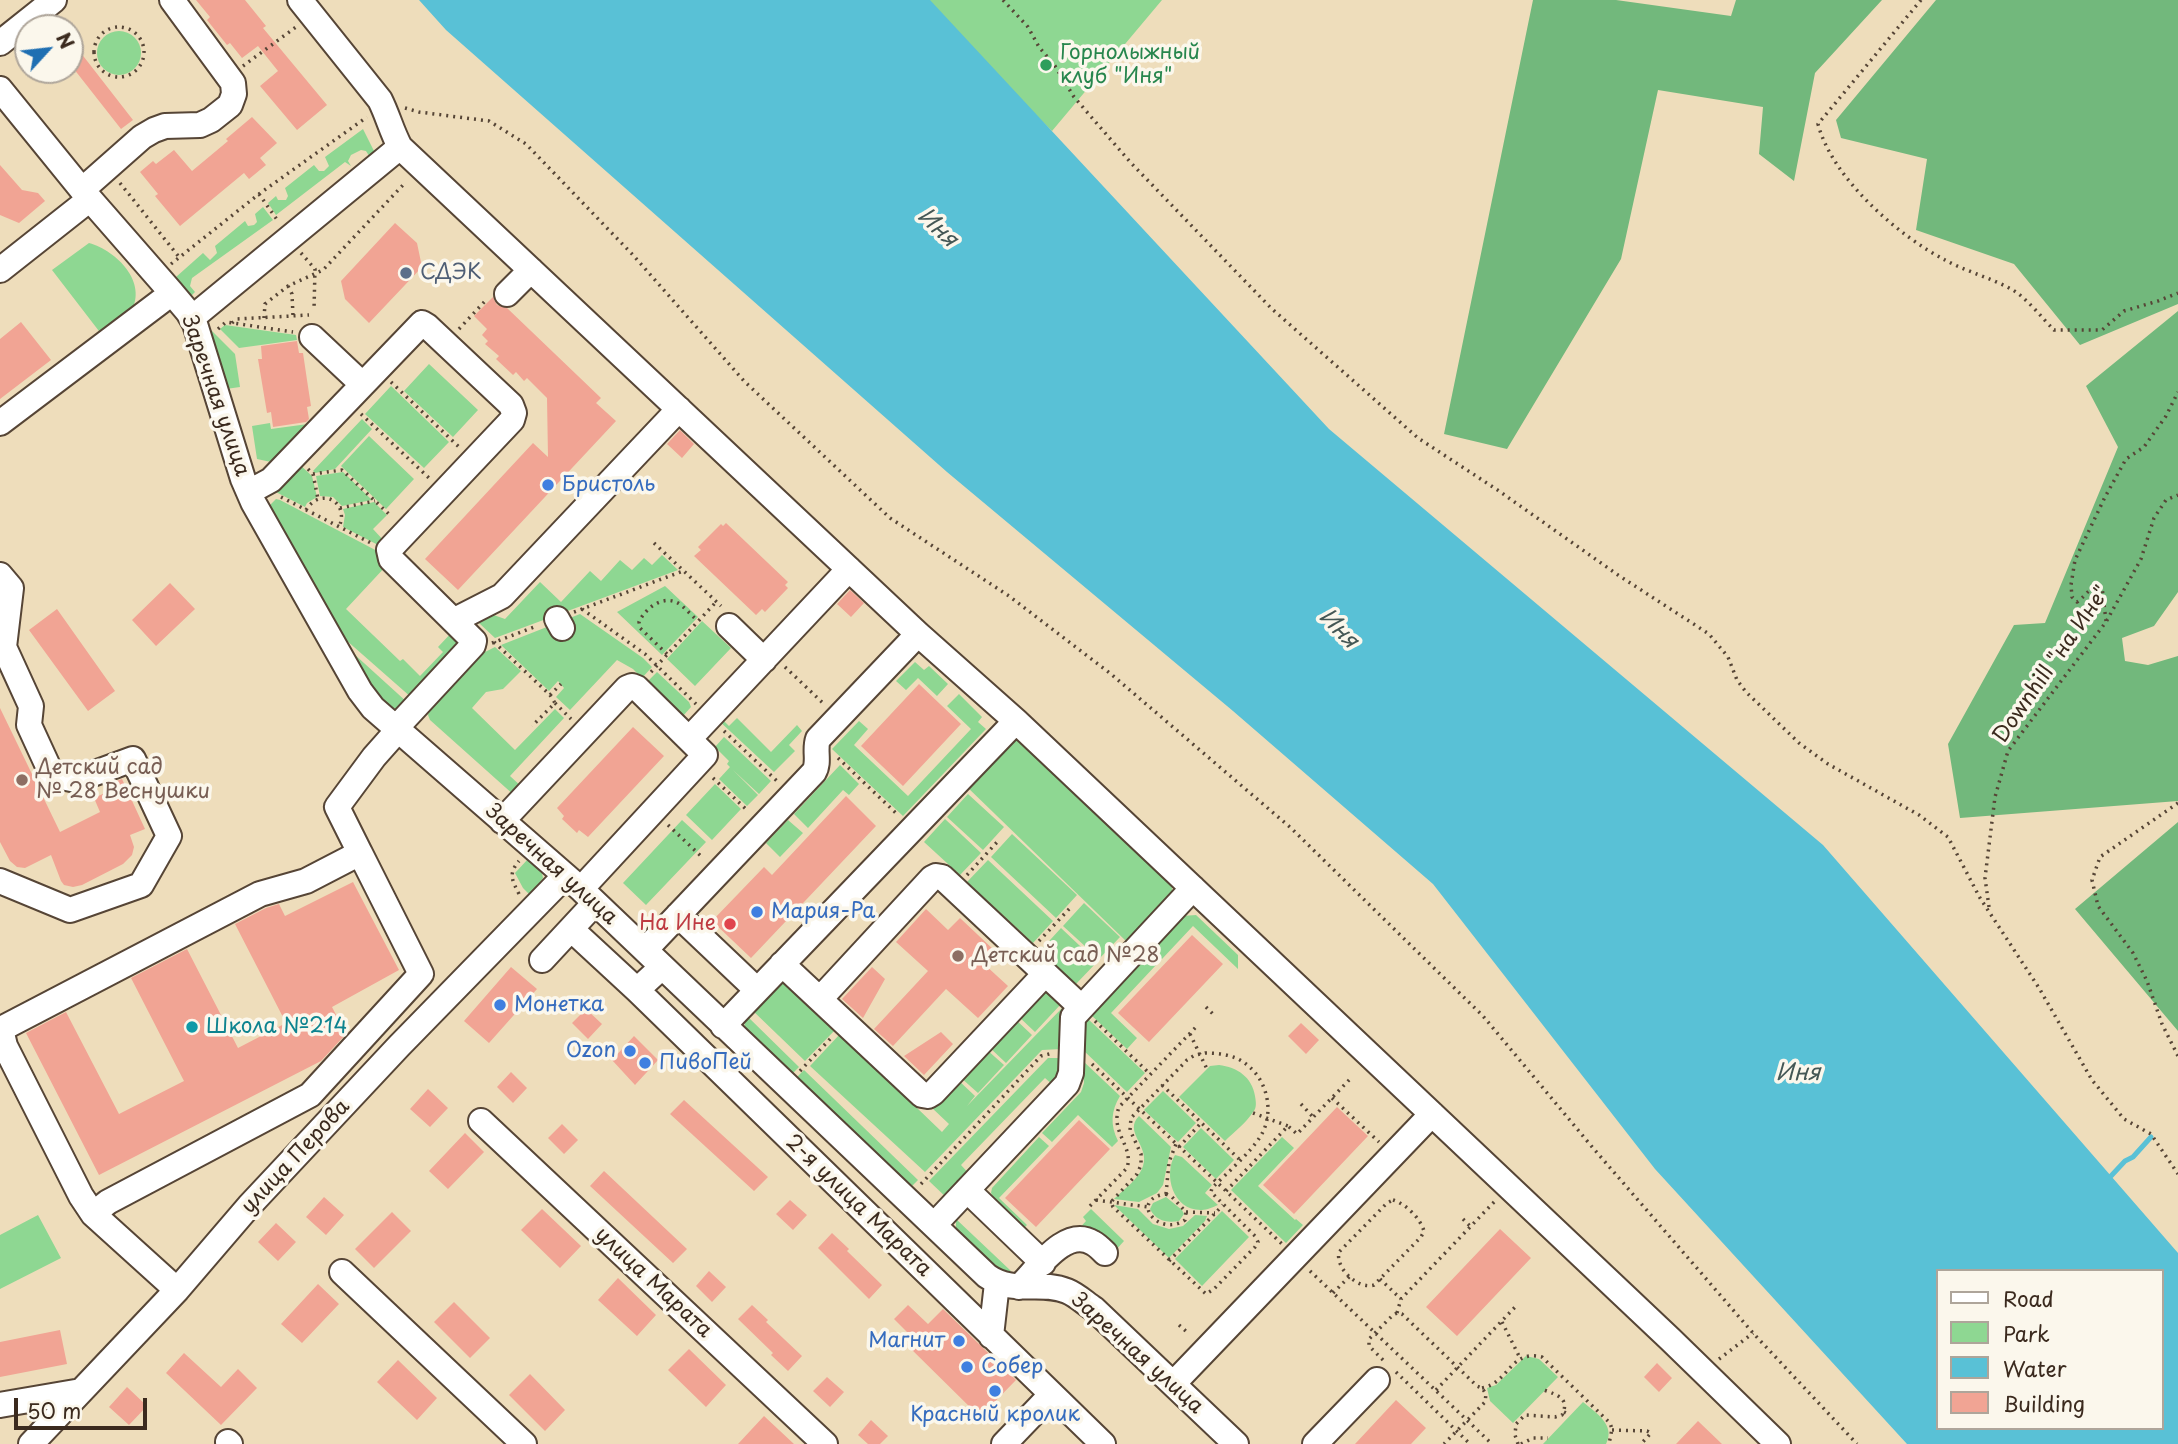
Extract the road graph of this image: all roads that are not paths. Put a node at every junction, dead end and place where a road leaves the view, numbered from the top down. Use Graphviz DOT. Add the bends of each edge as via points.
graph roads {
  1 [pos="54,0"];
  2 [pos="172,0"];
  3 [pos="306,8"];
  4 [pos="0,43"];
  5 [pos="0,89"];
  6 [pos="400,147"];
  7 [pos="86,194"];
  8 [pos="1,268"];
  9 [pos="531,270"];
  10 [pos="172,293"];
  11 [pos="498,296"];
  12 [pos="192,318"];
  13 [pos="305,328"];
  14 [pos="362,384"];
  15 [pos="679,409"];
  16 [pos="0,423"];
  17 [pos="248,492"];
  18 [pos="849,569"];
  19 [pos="0,575"];
  20 [pos="455,620"];
  21 [pos="729,626"];
  22 [pos="918,634"];
  23 [pos="2,648"];
  24 [pos="764,660"];
  25 [pos="1016,721"];
  26 [pos="397,729"];
  27 [pos="690,738"];
  28 [pos="502,821"];
  29 [pos="360,853"];
  30 [pos="0,881"];
  31 [pos="1193,888"];
  32 [pos="580,889"];
  33 [pos="678,915"];
  34 [pos="571,929"];
  35 [pos="653,959"];
  36 [pos="542,960"];
  37 [pos="782,964"];
  38 [pos="1045,974"];
  39 [pos="637,990"];
  40 [pos="757,990"];
  41 [pos="820,999"];
  42 [pos="1081,1007"];
  43 [pos="723,1026"];
  44 [pos="1432,1114"];
  45 [pos="481,1121"];
  46 [pos="967,1190"];
  47 [pos="93,1214"];
  48 [pos="935,1224"];
  49 [pos="1105,1254"];
  50 [pos="1042,1264"];
  51 [pos="342,1272"];
  52 [pos="1008,1285"];
  53 [pos="177,1290"];
  54 [pos="991,1336"];
  55 [pos="1377,1380"];
  56 [pos="1173,1384"];
  57 [pos="81,1391"];
  58 [pos="1051,1395"];
  59 [pos="0,1405"];
  60 [pos="31,1444"];
  61 [pos="524,1444"];
  62 [pos="825,1444"];
  63 [pos="1004,1444"];
  64 [pos="1102,1444"];
  65 [pos="1236,1444"];
  66 [pos="1315,1444"];
  67 [pos="1777,1444"];
  1 -- 4 [label="street"];
  2 -- 7 [label="street" via="233,83 230,105 200,125 165,126 142,137 107,167"];
  3 -- 6 [label="street" via="381,103"];
  5 -- 7 [label="street, Заречная улица"];
  6 -- 9 [label="street"];
  6 -- 12 [label="street"];
  7 -- 8 [label="street"];
  7 -- 10 [label="street, Заречная улица"];
  9 -- 11 [label="street"];
  9 -- 15 [label="street"];
  10 -- 12 [label="street, Заречная улица"];
  10 -- 16 [label="street, Заречная улица"];
  12 -- 17 [label="street, Заречная улица"];
  13 -- 14 [label="street"];
  14 -- 17 [label="street" via="269,482"];
  14 -- 20 [label="street" via="422,323 511,405 512,420 389,550 391,559"];
  15 -- 18 [label="street"];
  15 -- 20 [label="street" via="502,596"];
  17 -- 26 [label="street, Заречная улица" via="360,691"];
  18 -- 22 [label="street"];
  18 -- 24 [label="street"];
  19 -- 23 [label="street" via="11,588"];
  20 -- 26 [label="street" via="484,642 474,645"];
  21 -- 24 [label="street"];
  22 -- 25 [label="street"];
  22 -- 33 [label="street" via="818,739 816,768"];
  23 -- 30 [label="street" via="31,706 29,725 52,775 76,780 132,759 169,836 141,886 70,910"];
  24 -- 27 [label="street"];
  25 -- 31 [label="street"];
  25 -- 37 [label="street"];
  26 -- 28 [label="street, Заречная улица"];
  26 -- 29 [label="street" via="337,807"];
  27 -- 28 [label="street" via="637,688 627,688"];
  27 -- 32 [label="street" via="705,755 699,764"];
  28 -- 32 [label="street, Заречная улица"];
  29 -- 47 [label="street" via="421,974 310,1096"];
  29 -- 47 [label="street" via="306,881 260,894 1,1029 5,1046"];
  31 -- 42 [label="street"];
  31 -- 44 [label="street"];
  32 -- 34 [label="street"];
  32 -- 35 [label="street, Заречная улица"];
  32 -- 53 [label="street, улица Перова" via="399,1046"];
  33 -- 35 [label="street"];
  33 -- 40 [label="street"];
  34 -- 36 [label="street"];
  34 -- 39 [label="street, 2-я улица Марата"];
  35 -- 39 [label="street"];
  35 -- 43 [label="street, Заречная улица"];
  37 -- 40 [label="street"];
  37 -- 41 [label="street"];
  38 -- 41 [label="street" via="928,1096"];
  38 -- 41 [label="street" via="936,876"];
  38 -- 42 [label="street"];
  39 -- 54 [label="street, 2-я улица Марата"];
  40 -- 43 [label="street"];
  42 -- 46 [label="street" via="1073,1017 1070,1079"];
  43 -- 48 [label="street, Заречная улица"];
  44 -- 56 [label="street"];
  44 -- 67 [label="street"];
  45 -- 62 [label="street, улица Марата"];
  46 -- 48 [label="street"];
  46 -- 50 [label="street"];
  47 -- 53 [label="street"];
  48 -- 52 [label="street, Заречная улица" via="987,1276"];
  49 -- 50 [label="street" via="1093,1243 1073,1239 1062,1243"];
  50 -- 52 [label="street"];
  51 -- 61 [label="street"];
  52 -- 54 [label="street"];
  52 -- 56 [label="street, Заречная улица" via="1065,1290 1079,1297"];
  53 -- 57 [label="street, улица Перова"];
  54 -- 58 [label="street, 2-я улица Марата"];
  55 -- 66 [label="street"];
  56 -- 65 [label="street, Заречная улица"];
  57 -- 59 [label="street"];
  57 -- 60 [label="street, улица Перова"];
  58 -- 63 [label="street"];
  58 -- 64 [label="street, 2-я улица Марата"];
}
